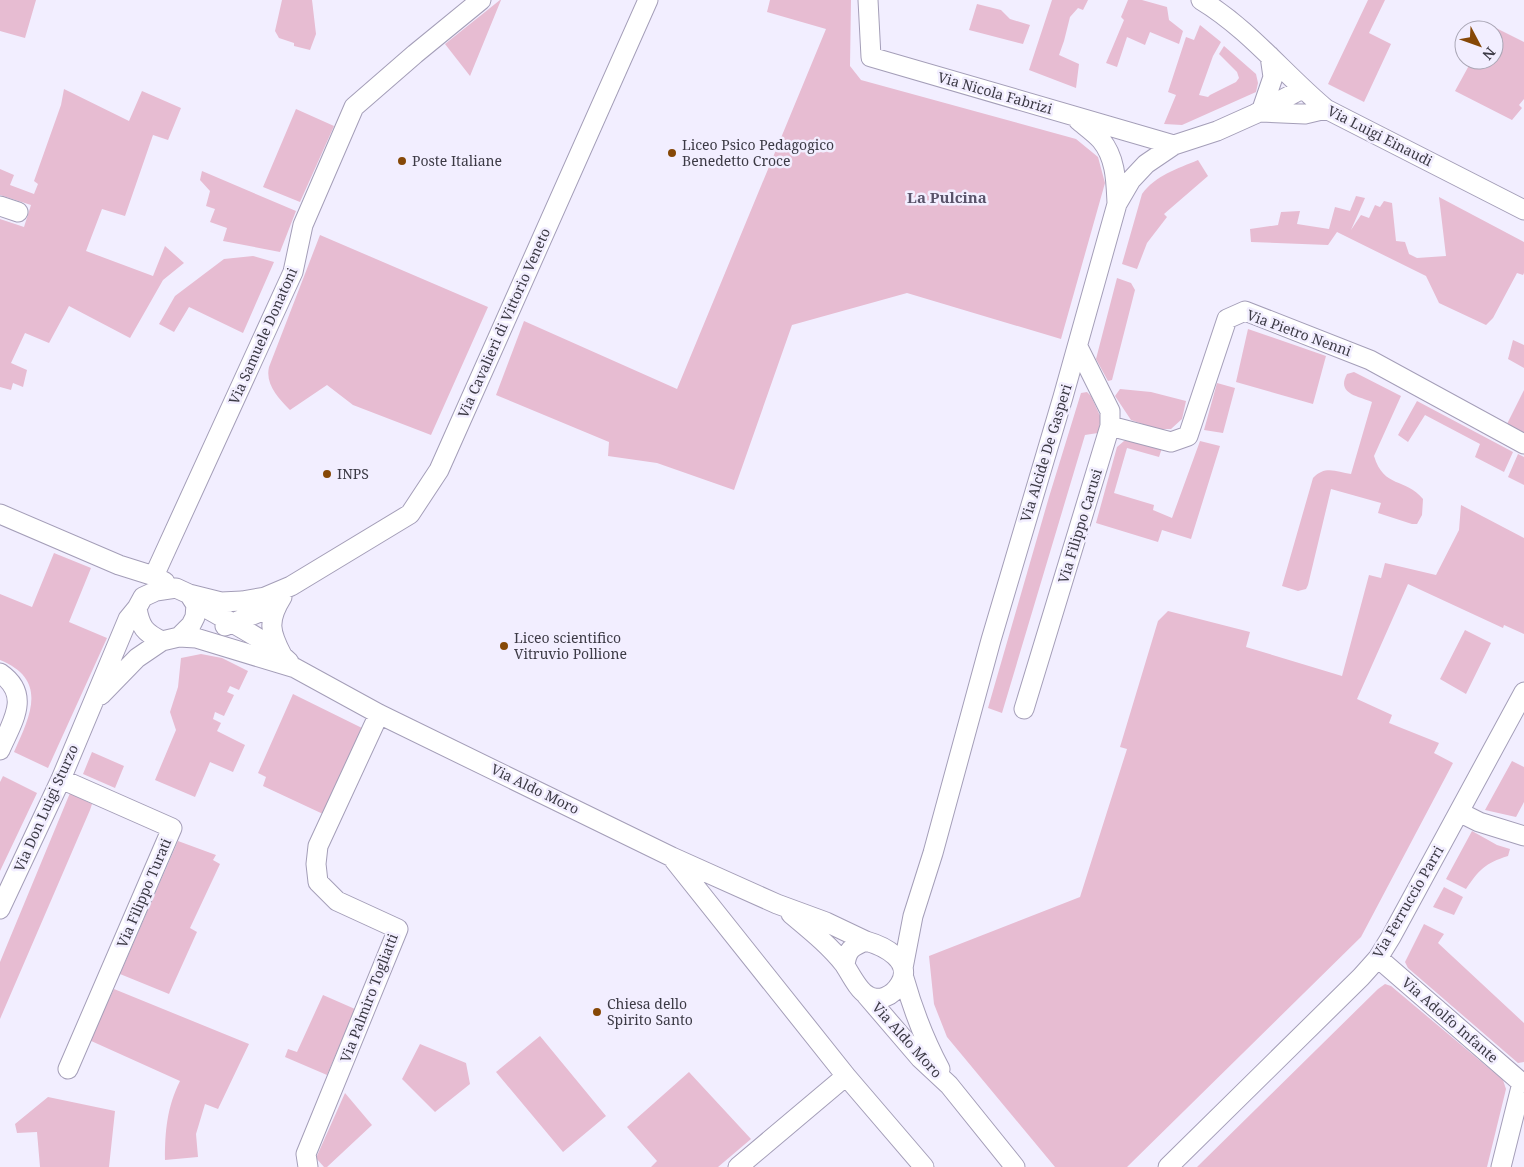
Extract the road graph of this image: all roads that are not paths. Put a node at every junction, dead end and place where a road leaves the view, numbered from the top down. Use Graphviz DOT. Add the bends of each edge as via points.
graph roads {
  1 [pos="480,0"];
  2 [pos="648,0"];
  3 [pos="868,0"];
  4 [pos="1201,0"];
  5 [pos="1228,0"];
  6 [pos="1253,39"];
  7 [pos="1270,56"];
  8 [pos="1302,89"];
  9 [pos="1326,110"];
  10 [pos="1260,112"];
  11 [pos="1073,116"];
  12 [pos="1174,145"];
  13 [pos="1118,204"];
  14 [pos="1524,209"];
  15 [pos="1078,347"];
  16 [pos="1110,426"];
  17 [pos="1524,444"];
  18 [pos="0,514"];
  19 [pos="126,568"];
  20 [pos="154,576"];
  21 [pos="286,593"];
  22 [pos="187,596"];
  23 [pos="140,603"];
  24 [pos="232,623"];
  25 [pos="179,639"];
  26 [pos="289,662"];
  27 [pos="0,672"];
  28 [pos="1524,692"];
  29 [pos="92,706"];
  30 [pos="1024,709"];
  31 [pos="379,714"];
  32 [pos="0,750"];
  33 [pos="62,778"];
  34 [pos="1459,812"];
  35 [pos="1524,836"];
  36 [pos="672,857"];
  37 [pos="777,904"];
  38 [pos="0,909"];
  39 [pos="913,916"];
  40 [pos="873,943"];
  41 [pos="1378,958"];
  42 [pos="845,966"];
  43 [pos="903,973"];
  44 [pos="866,995"];
  45 [pos="68,1069"];
  46 [pos="846,1076"];
  47 [pos="1523,1083"];
  48 [pos="949,1085"];
  49 [pos="307,1160"];
  50 [pos="738,1167"];
  51 [pos="924,1167"];
  52 [pos="1015,1167"];
  53 [pos="1168,1167"];
  54 [pos="1501,1167"];
  1 -- 20 [label="street, Via Samuele Donatoni" via="354,107 303,224 293,272"];
  2 -- 21 [label="street, Via Cavalieri di Vittorio Veneto" via="439,470 410,514"];
  3 -- 11 [label="street, Via Nicola Fabrizi" via="872,57"];
  4 -- 6 [label="street, Via Luigi Einaudi" via="1222,12"];
  5 -- 6 [label="street, Via Luigi Einaudi"];
  6 -- 7 [label="street, Via Luigi Einaudi"];
  7 -- 8 [label="street, Via Luigi Einaudi"];
  7 -- 10 [label="street" via="1273,76"];
  8 -- 9 [label="street, Via Luigi Einaudi"];
  8 -- 10 [label="street, Via Alcide De Gasperi"];
  9 -- 10 [label="street" via="1305,114"];
  9 -- 14 [label="street, Via Luigi Einaudi"];
  10 -- 12 [label="street, Via Alcide De Gasperi"];
  11 -- 12 [label="street, Via Nicola Fabrizi"];
  11 -- 13 [label="street" via="1102,140 1113,162"];
  12 -- 13 [label="street, Via Alcide De Gasperi" via="1146,164 1131,180"];
  13 -- 15 [label="street, Via Alcide De Gasperi"];
  15 -- 16 [label="street, Via Filippo Carusi" via="1110,411"];
  15 -- 39 [label="street, Via Alcide De Gasperi"];
  16 -- 17 [label="street, Via Pietro Nenni" via="1171,442 1188,436 1227,319 1245,311 1370,360"];
  16 -- 30 [label="street, Via Filippo Carusi"];
  18 -- 19 [label="street"];
  19 -- 20 [label="street"];
  19 -- 23 [label="street" via="142,589"];
  20 -- 22 [label="street"];
  21 -- 22 [label="street" via="221,602"];
  21 -- 24 [label="street" via="260,612"];
  21 -- 26 [label="street" via="271,621 273,636"];
  22 -- 23 [label="street" via="156,591"];
  22 -- 24 [label="street"];
  22 -- 25 [label="street" via="195,617"];
  23 -- 25 [label="street" via="144,629 150,635"];
  23 -- 29 [label="street, Via Don Luigi Sturzo" via="128,619"];
  24 -- 25 [label="street"];
  24 -- 26 [label="street"];
  25 -- 26 [label="street"];
  25 -- 29 [label="street, Via Don Luigi Sturzo" via="136,658"];
  26 -- 31 [label="street, Via Aldo Moro"];
  27 -- 32 [label="street" via="14,685 18,699"];
  28 -- 34 [label="street, Via Ferruccio Parri"];
  29 -- 33 [label="street, Via Don Luigi Sturzo"];
  31 -- 36 [label="street, Via Aldo Moro"];
  31 -- 49 [label="street, Via Palmiro Togliatti" via="318,846 316,864 318,882 337,901 398,929"];
  33 -- 38 [label="street, Via Don Luigi Sturzo"];
  33 -- 45 [label="street, Via Filippo Turati" via="172,828"];
  34 -- 35 [label="street"];
  34 -- 41 [label="street, Via Ferruccio Parri"];
  36 -- 37 [label="street, Via Aldo Moro"];
  36 -- 46 [label="street"];
  37 -- 40 [label="street, Via Aldo Moro"];
  37 -- 42 [label="street, Via Aldo Moro" via="819,936"];
  39 -- 40 [label="street, Via Alcide De Gasperi" via="897,936"];
  39 -- 43 [label="street, Via Alcide De Gasperi"];
  40 -- 42 [label="street" via="854,946 847,954"];
  40 -- 43 [label="street" via="898,959"];
  41 -- 47 [label="street, Via Adolfo Infante"];
  41 -- 53 [label="street, Via Ferruccio Parri"];
  42 -- 44 [label="street"];
  43 -- 44 [label="street" via="898,987 887,996"];
  43 -- 48 [label="street, Via Aldo Moro" via="914,1013"];
  44 -- 48 [label="street, Via Aldo Moro" via="920,1058"];
  46 -- 50 [label="street"];
  46 -- 51 [label="street"];
  47 -- 54 [label="street, Via Adolfo Infante"];
  48 -- 52 [label="street, Via Aldo Moro"];
}
